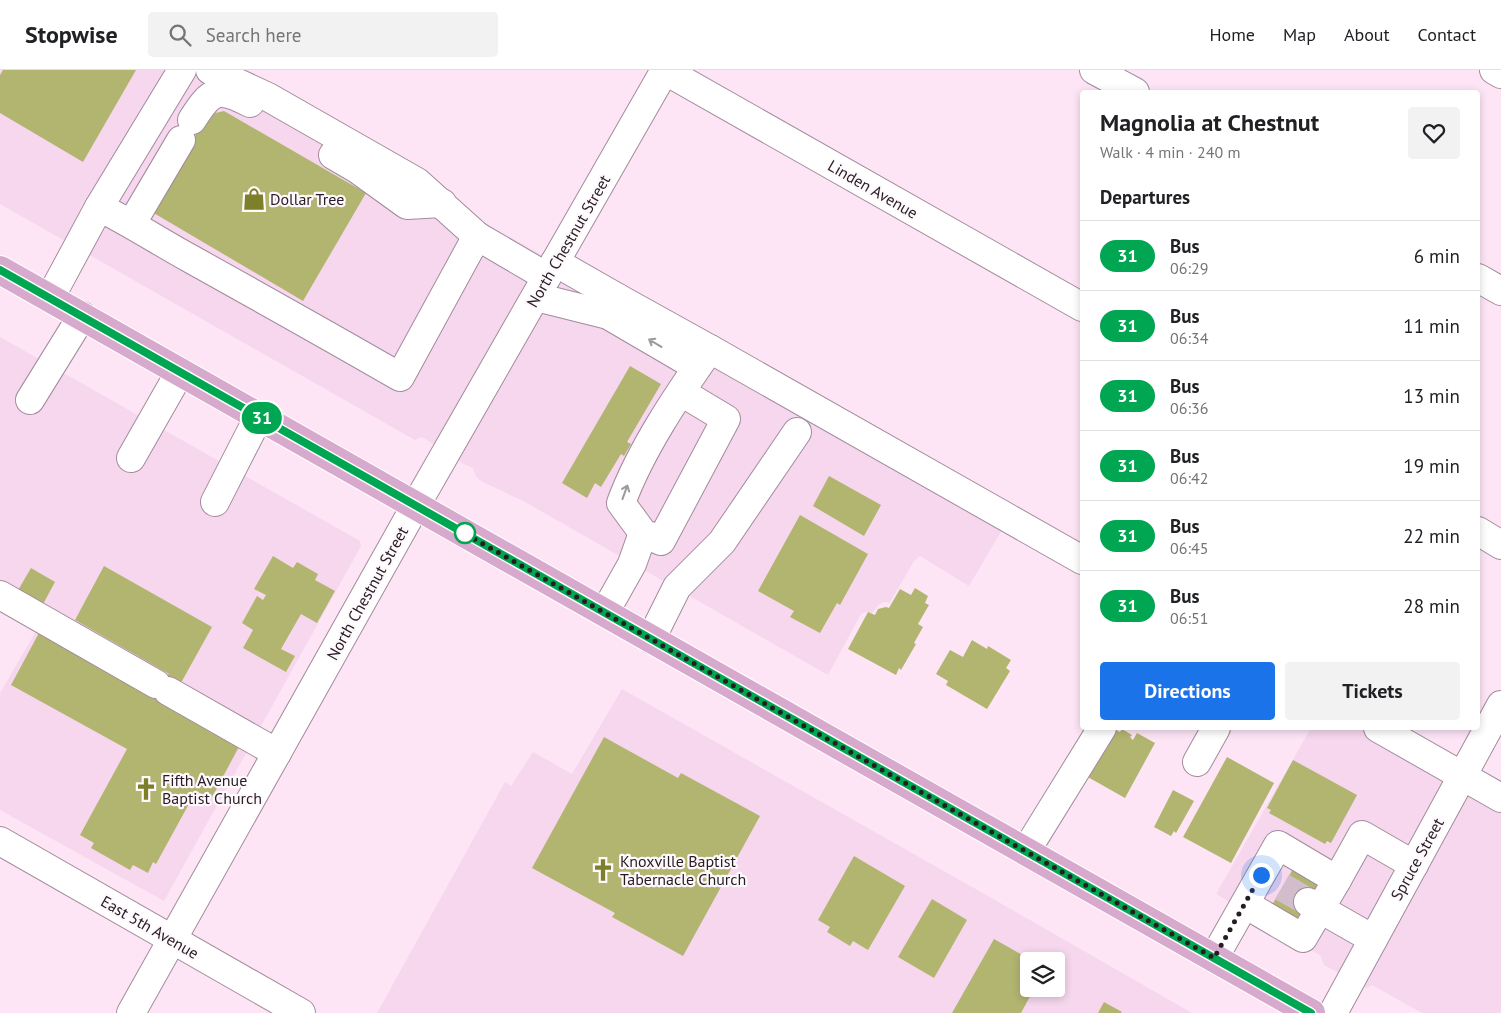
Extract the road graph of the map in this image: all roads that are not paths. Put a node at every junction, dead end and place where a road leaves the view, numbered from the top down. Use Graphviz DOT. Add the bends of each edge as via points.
graph roads {
  1 [pos="182,70"];
  2 [pos="210,70"];
  3 [pos="664,70"];
  4 [pos="1094,70"];
  5 [pos="1494,70"];
  6 [pos="1501,74"];
  7 [pos="1131,90"];
  8 [pos="442,203"];
  9 [pos="99,207"];
  10 [pos="132,223"];
  11 [pos="477,236"];
  12 [pos="0,270"];
  13 [pos="546,279"];
  14 [pos="1480,279"];
  15 [pos="1501,291"];
  16 [pos="50,298"];
  17 [pos="613,306"];
  18 [pos="1080,306"];
  19 [pos="82,316"];
  20 [pos="704,358"];
  21 [pos="180,372"];
  22 [pos="681,392"];
  23 [pos="30,400"];
  24 [pos="259,416"];
  25 [pos="797,432"];
  26 [pos="131,458"];
  27 [pos="215,502"];
  28 [pos="416,505"];
  29 [pos="1480,532"];
  30 [pos="643,533"];
  31 [pos="1501,545"];
  32 [pos="1080,559"];
  33 [pos="0,595"];
  34 [pos="605,612"];
  35 [pos="651,639"];
  36 [pos="1501,705"];
  37 [pos="1101,730"];
  38 [pos="1215,730"];
  39 [pos="1382,730"];
  40 [pos="277,753"];
  41 [pos="1197,762"];
  42 [pos="1462,776"];
  43 [pos="1501,798"];
  44 [pos="0,841"];
  45 [pos="1026,851"];
  46 [pos="1414,865"];
  47 [pos="1337,880"];
  48 [pos="1245,904"];
  49 [pos="1314,905"];
  50 [pos="1373,939"];
  51 [pos="172,940"];
  52 [pos="1214,958"];
  53 [pos="131,1013"];
  54 [pos="301,1013"];
  55 [pos="1311,1013"];
  56 [pos="1333,1013"];
  1 -- 9 [label="street"];
  2 -- 8 [label="street" via="268,97 408,177"];
  3 -- 13 [label="street, North Chestnut Street"];
  3 -- 18 [label="street, Linden Avenue"];
  4 -- 7 [label="street"];
  5 -- 6 [label="street"];
  8 -- 10 [label="street" via="407,205 358,169 253,105 233,94 218,92 204,101"];
  8 -- 11 [label="street"];
  9 -- 10 [label="street"];
  9 -- 16 [label="street"];
  10 -- 11 [label="street" via="400,377"];
  11 -- 13 [label="street"];
  12 -- 16 [label="main road"];
  13 -- 17 [label="street"];
  13 -- 17 [label="street"];
  13 -- 28 [label="street, North Chestnut Street"];
  14 -- 15 [label="street"];
  16 -- 19 [label="main road"];
  17 -- 20 [label="street"];
  19 -- 21 [label="main road"];
  19 -- 23 [label="street"];
  20 -- 22 [label="street"];
  20 -- 32 [label="street"];
  21 -- 24 [label="main road"];
  21 -- 26 [label="street"];
  30 -- 22 [label="street, one-way" via="621,503 637,464"];
  22 -- 30 [label="street" via="726,419 661,541"];
  24 -- 27 [label="street"];
  24 -- 28 [label="main road"];
  25 -- 35 [label="street" via="722,542 677,587"];
  28 -- 34 [label="main road"];
  28 -- 40 [label="street, North Chestnut Street"];
  29 -- 31 [label="street"];
  30 -- 34 [label="street" via="632,564"];
  33 -- 40 [label="street"];
  34 -- 35 [label="main road"];
  35 -- 45 [label="main road"];
  36 -- 42 [label="street, Spruce Street"];
  37 -- 45 [label="street"];
  38 -- 41 [label="street"];
  39 -- 42 [label="street"];
  40 -- 51 [label="street, North Chestnut Street"];
  42 -- 43 [label="street"];
  42 -- 46 [label="street, Spruce Street"];
  44 -- 51 [label="street, East 5th Avenue"];
  45 -- 52 [label="main road"];
  46 -- 47 [label="street" via="1362,835"];
  46 -- 50 [label="street, Spruce Street"];
  47 -- 48 [label="street" via="1278,846 1272,881"];
  47 -- 49 [label="street"];
  48 -- 49 [label="street" via="1304,938"];
  48 -- 52 [label="street"];
  49 -- 50 [label="street"];
  50 -- 56 [label="street, Spruce Street"];
  51 -- 53 [label="street, North Chestnut Street"];
  51 -- 54 [label="street, East 5th Avenue"];
  52 -- 55 [label="main road"];
}
